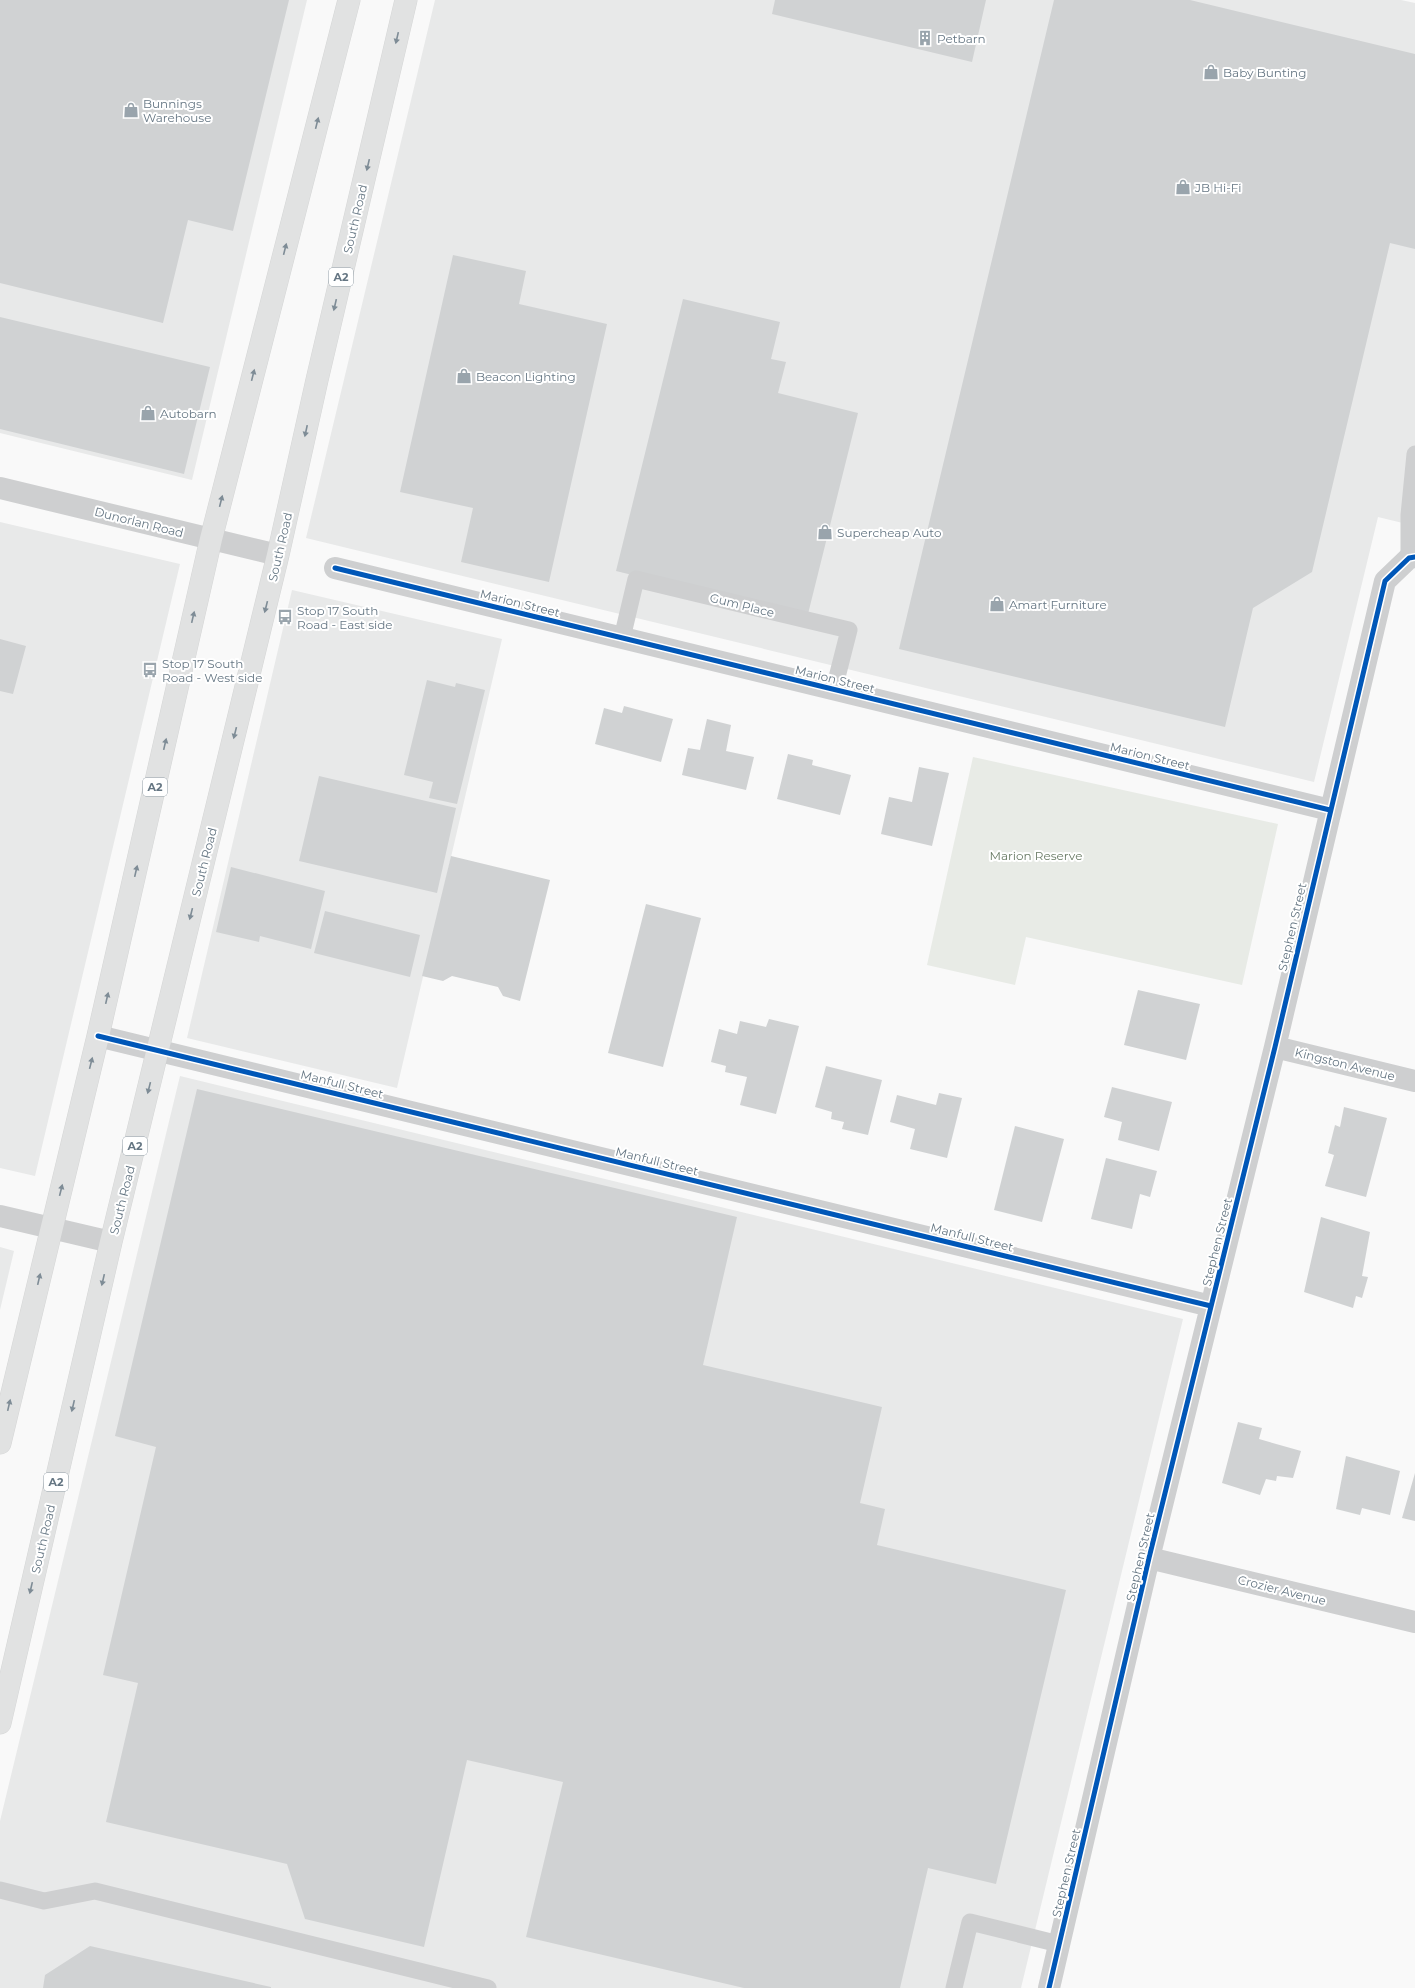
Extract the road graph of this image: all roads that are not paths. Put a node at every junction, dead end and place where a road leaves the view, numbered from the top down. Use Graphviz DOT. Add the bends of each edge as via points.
graph roads {
  1 [pos="349,0"];
  2 [pos="406,0"];
  3 [pos="1415,454"];
  4 [pos="0,488"];
  5 [pos="211,539"];
  6 [pos="278,555"];
  7 [pos="1412,558"];
  8 [pos="335,568"];
  9 [pos="622,638"];
  10 [pos="834,690"];
  11 [pos="1330,810"];
  12 [pos="98,1036"];
  13 [pos="1275,1047"];
  14 [pos="158,1050"];
  15 [pos="1415,1081"];
  16 [pos="0,1216"];
  17 [pos="52,1228"];
  18 [pos="111,1242"];
  19 [pos="1211,1306"];
  20 [pos="0,1443"];
  21 [pos="1149,1558"];
  22 [pos="1415,1622"];
  23 [pos="0,1723"];
  24 [pos="0,1890"];
  25 [pos="1059,1944"];
  26 [pos="488,1988"];
  27 [pos="954,1988"];
  28 [pos="1049,1988"];
  5 -- 1 [label="highway, A2, one-way"];
  2 -- 6 [label="highway, South Road / A2, one-way"];
  3 -- 7 [label="lane, Stephen Street" via="1409,515"];
  4 -- 5 [label="street, Dunorlan Road"];
  5 -- 6 [label="street, Dunorlan Road"];
  12 -- 5 [label="highway, A2, one-way"];
  6 -- 14 [label="highway, South Road / A2, one-way"];
  7 -- 11 [label="street, Stephen Street" via="1385,581"];
  8 -- 9 [label="street, Marion Street"];
  9 -- 10 [label="street, Marion Street"];
  9 -- 10 [label="lane, Gum Place" via="636,579 841,628 849,630"];
  10 -- 11 [label="street, Marion Street"];
  11 -- 13 [label="street, Stephen Street"];
  12 -- 14 [label="street, Manfull Street"];
  17 -- 12 [label="highway, A2, one-way"];
  13 -- 15 [label="street, Kingston Avenue"];
  13 -- 19 [label="street, Stephen Street"];
  14 -- 18 [label="highway, South Road / A2, one-way"];
  14 -- 19 [label="street, Manfull Street"];
  16 -- 17 [label="street"];
  17 -- 18 [label="street"];
  20 -- 17 [label="highway, A2, one-way"];
  18 -- 23 [label="highway, South Road / A2, one-way"];
  19 -- 21 [label="street, Stephen Street"];
  21 -- 22 [label="street, Crozier Avenue"];
  21 -- 25 [label="street, Stephen Street"];
  24 -- 26 [label="lane" via="44,1901 95,1891"];
  25 -- 27 [label="lane" via="970,1922"];
  25 -- 28 [label="street, Stephen Street"];
}
